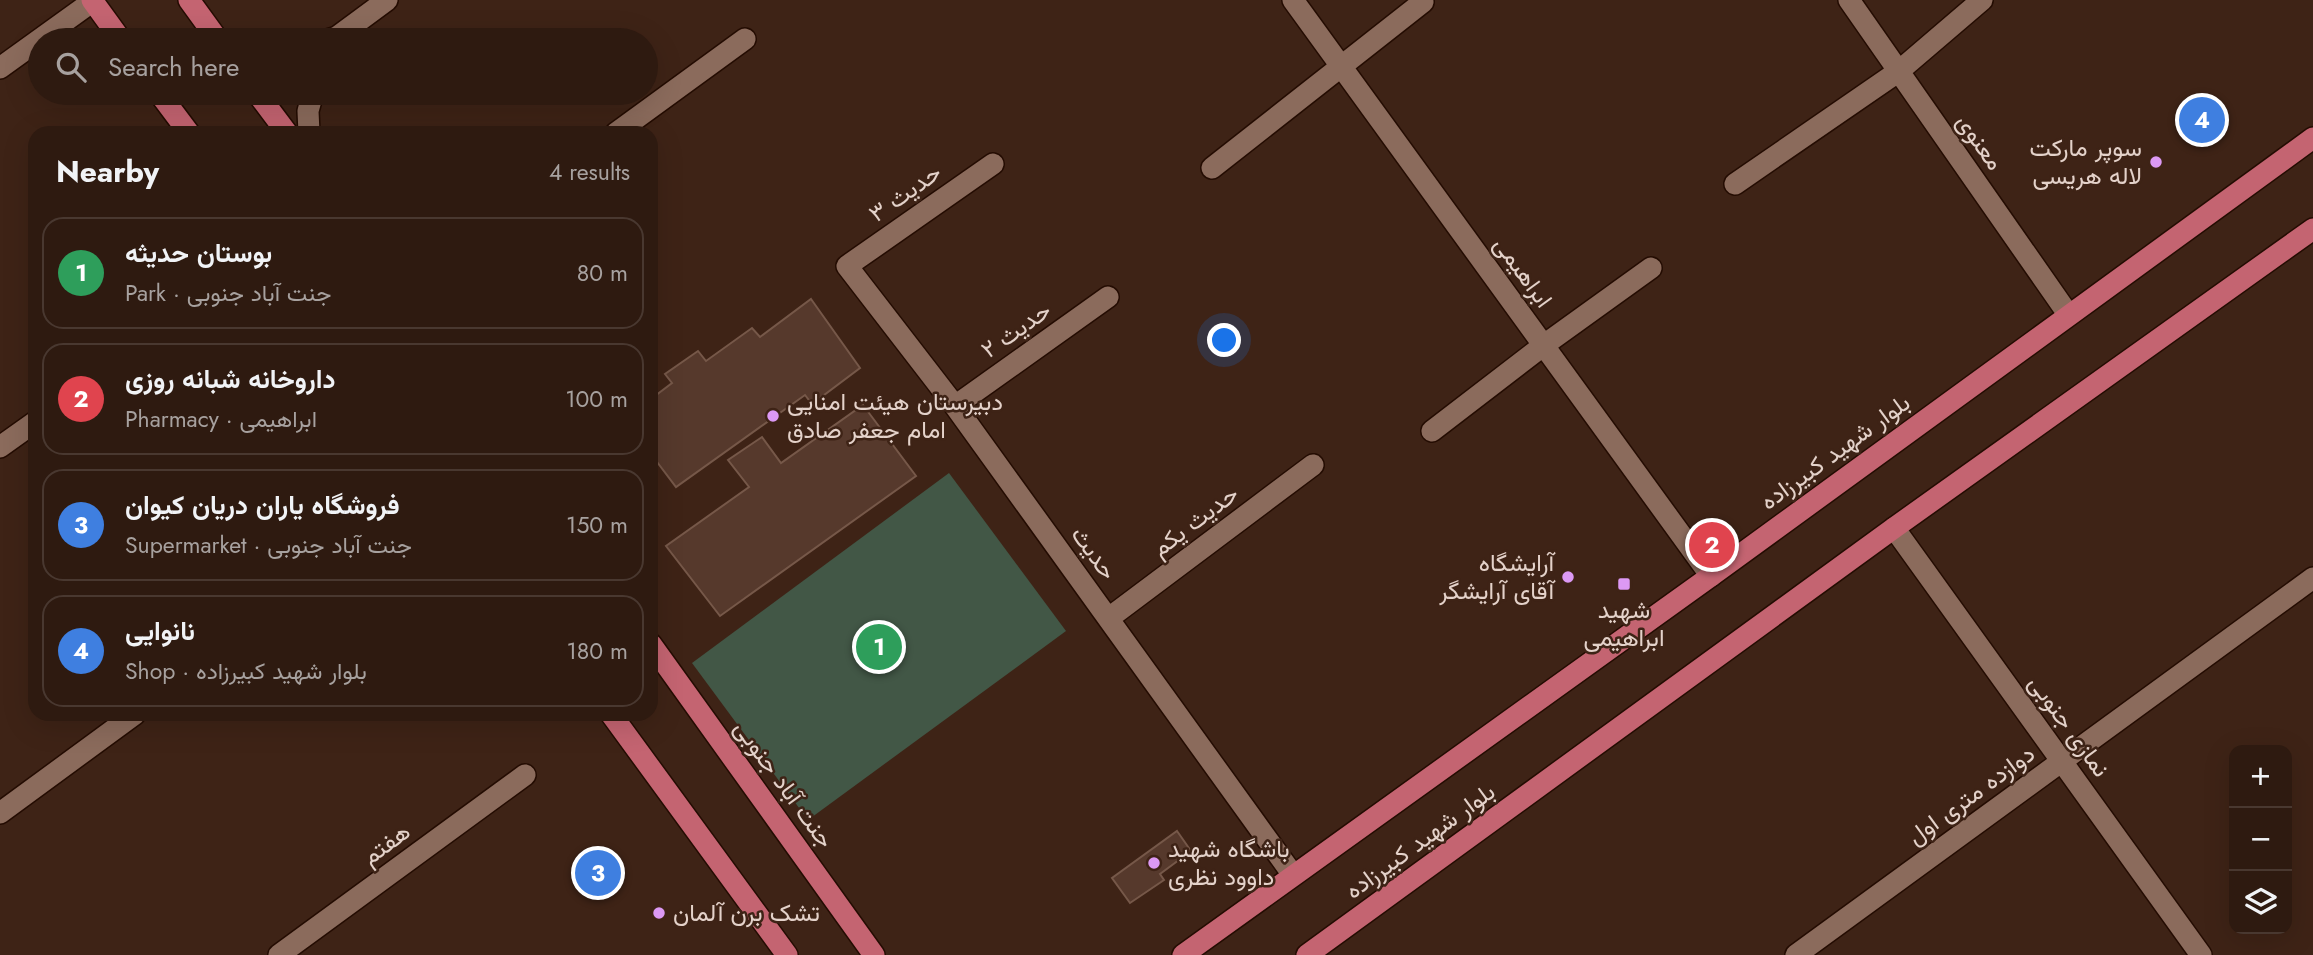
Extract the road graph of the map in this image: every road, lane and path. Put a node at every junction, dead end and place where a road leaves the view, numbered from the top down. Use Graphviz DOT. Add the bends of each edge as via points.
graph roads {
  1 [pos="189,0"];
  2 [pos="387,0"];
  3 [pos="1293,0"];
  4 [pos="1849,0"];
  5 [pos="1982,0"];
  6 [pos="92,1"];
  7 [pos="1423,2"];
  8 [pos="55,28"];
  9 [pos="112,28"];
  10 [pos="210,28"];
  11 [pos="348,28"];
  12 [pos="745,39"];
  13 [pos="28,48"];
  14 [pos="1341,67"];
  15 [pos="0,68"];
  16 [pos="1899,71"];
  17 [pos="658,102"];
  18 [pos="168,105"];
  19 [pos="266,105"];
  20 [pos="310,105"];
  21 [pos="654,105"];
  22 [pos="184,126"];
  23 [pos="282,126"];
  24 [pos="309,126"];
  25 [pos="626,126"];
  26 [pos="2313,138"];
  27 [pos="993,164"];
  28 [pos="1212,168"];
  29 [pos="1735,184"];
  30 [pos="2313,229"];
  31 [pos="847,266"];
  32 [pos="1651,268"];
  33 [pos="1108,297"];
  34 [pos="2068,314"];
  35 [pos="1544,345"];
  36 [pos="955,406"];
  37 [pos="28,427"];
  38 [pos="1432,431"];
  39 [pos="0,447"];
  40 [pos="1313,466"];
  41 [pos="1894,528"];
  42 [pos="1711,576"];
  43 [pos="2313,578"];
  44 [pos="1109,618"];
  45 [pos="658,654"];
  46 [pos="125,721"];
  47 [pos="616,721"];
  48 [pos="2062,762"];
  49 [pos="524,775"];
  50 [pos="0,813"];
  51 [pos="1293,875"];
  52 [pos="279,955"];
  53 [pos="787,955"];
  54 [pos="874,955"];
  55 [pos="1183,955"];
  56 [pos="1307,955"];
  57 [pos="1796,955"];
  58 [pos="2201,955"];
  1 -- 10 [label="main road"];
  2 -- 11 [label="street"];
  3 -- 14 [label="street, ابراهیمی"];
  4 -- 16 [label="street, معنوی"];
  5 -- 16 [label="street"];
  6 -- 8 [label="street"];
  6 -- 9 [label="main road"];
  7 -- 14 [label="street"];
  12 -- 17 [label="street"];
  13 -- 15 [label="street"];
  14 -- 28 [label="street"];
  14 -- 35 [label="street, ابراهیمی"];
  16 -- 29 [label="street"];
  16 -- 34 [label="street, معنوی"];
  18 -- 22 [label="main road"];
  19 -- 23 [label="main road"];
  20 -- 24 [label="street"];
  21 -- 25 [label="street"];
  26 -- 34 [label="main road, بلوار شهید کبیرزاده"];
  27 -- 31 [label="street, حدیث ۳"];
  30 -- 41 [label="main road, بلوار شهید کبیرزاده"];
  31 -- 36 [label="street, حدیث"];
  32 -- 35 [label="street"];
  33 -- 36 [label="street, حدیث ۲"];
  34 -- 42 [label="main road, بلوار شهید کبیرزاده"];
  35 -- 38 [label="street"];
  35 -- 42 [label="street, ابراهیمی"];
  36 -- 44 [label="street, حدیث"];
  37 -- 39 [label="street"];
  40 -- 44 [label="street, حدیث یکم"];
  41 -- 48 [label="street, نمازی جنوبی"];
  41 -- 56 [label="main road, بلوار شهید کبیرزاده"];
  42 -- 51 [label="main road, بلوار شهید کبیرزاده"];
  43 -- 48 [label="street, دوازده متری اول"];
  44 -- 51 [label="street, حدیث"];
  45 -- 54 [label="main road, جنت آباد جنوبی"];
  46 -- 50 [label="street"];
  47 -- 53 [label="main road"];
  48 -- 57 [label="street, دوازده متری اول"];
  48 -- 58 [label="street, نمازی جنوبی"];
  49 -- 52 [label="street, هفتم"];
  51 -- 55 [label="main road, بلوار شهید کبیرزاده"];
}
